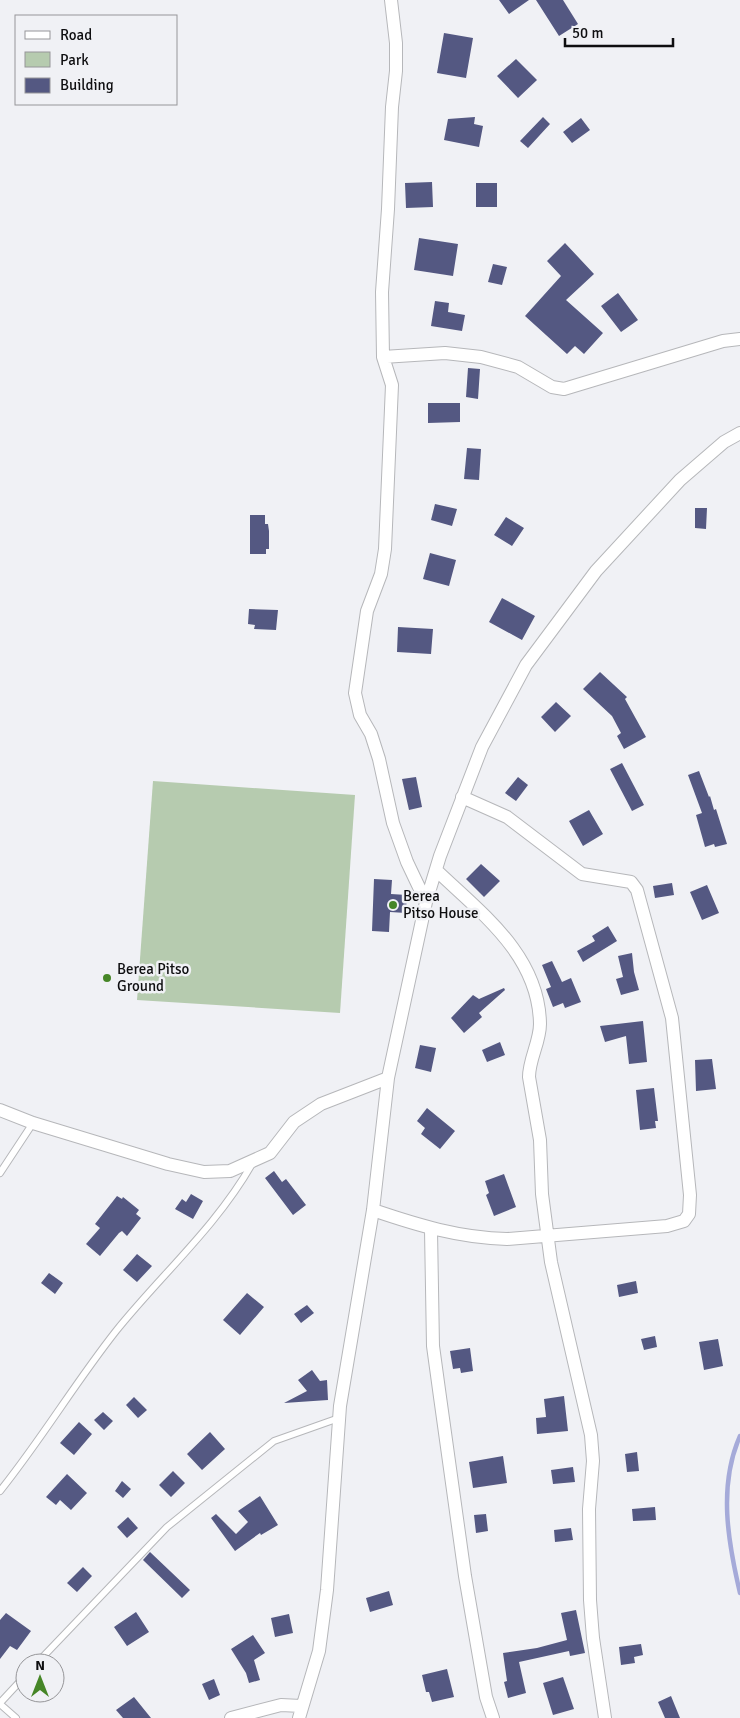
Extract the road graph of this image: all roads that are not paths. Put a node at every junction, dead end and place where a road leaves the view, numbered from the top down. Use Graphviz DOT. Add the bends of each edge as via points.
graph roads {
  1 [pos="391,0"];
  2 [pos="740,338"];
  3 [pos="383,357"];
  4 [pos="740,433"];
  5 [pos="462,797"];
  6 [pos="436,870"];
  7 [pos="426,902"];
  8 [pos="388,1078"];
  9 [pos="0,1110"];
  10 [pos="33,1123"];
  11 [pos="253,1161"];
  12 [pos="0,1173"];
  13 [pos="373,1210"];
  14 [pos="431,1230"];
  15 [pos="548,1237"];
  16 [pos="339,1418"];
  17 [pos="0,1491"];
  18 [pos="47,1653"];
  19 [pos="15,1687"];
  20 [pos="0,1704"];
  21 [pos="300,1712"];
  22 [pos="16,1718"];
  23 [pos="231,1718"];
  24 [pos="493,1718"];
  25 [pos="605,1718"];
  1 -- 3 [label="street" via="396,71 382,292"];
  2 -- 3 [label="street" via="564,390 552,387 518,367 481,357 445,353"];
  3 -- 7 [label="street" via="392,385 385,549 381,574 367,611 354,694 360,715 371,734 396,831"];
  4 -- 5 [label="street" via="724,442 680,480 596,571 526,666 482,747"];
  5 -- 6 [label="street"];
  5 -- 15 [label="street" via="507,817 582,874 631,882 637,890 672,1018 690,1195 689,1214 684,1222 668,1226"];
  6 -- 7 [label="street"];
  6 -- 15 [label="street" via="521,956 536,997 540,1024 529,1077 540,1140"];
  7 -- 8 [label="street"];
  8 -- 11 [label="street" via="321,1104 294,1122 270,1153"];
  8 -- 13 [label="street"];
  9 -- 10 [label="street"];
  10 -- 11 [label="street" via="204,1172 230,1171"];
  10 -- 12 [label="lane"];
  11 -- 17 [label="lane" via="213,1221 116,1331"];
  13 -- 14 [label="street"];
  13 -- 16 [label="street"];
  14 -- 15 [label="street" via="489,1239"];
  14 -- 24 [label="street" via="433,1346 465,1576 486,1697"];
  15 -- 25 [label="street" via="591,1434 590,1600"];
  16 -- 18 [label="lane" via="274,1442 167,1527"];
  16 -- 21 [label="street" via="327,1590 319,1651"];
  19 -- 20 [label="lane"];
  20 -- 22 [label="lane"];
  21 -- 23 [label="street" via="281,1706"];
}
